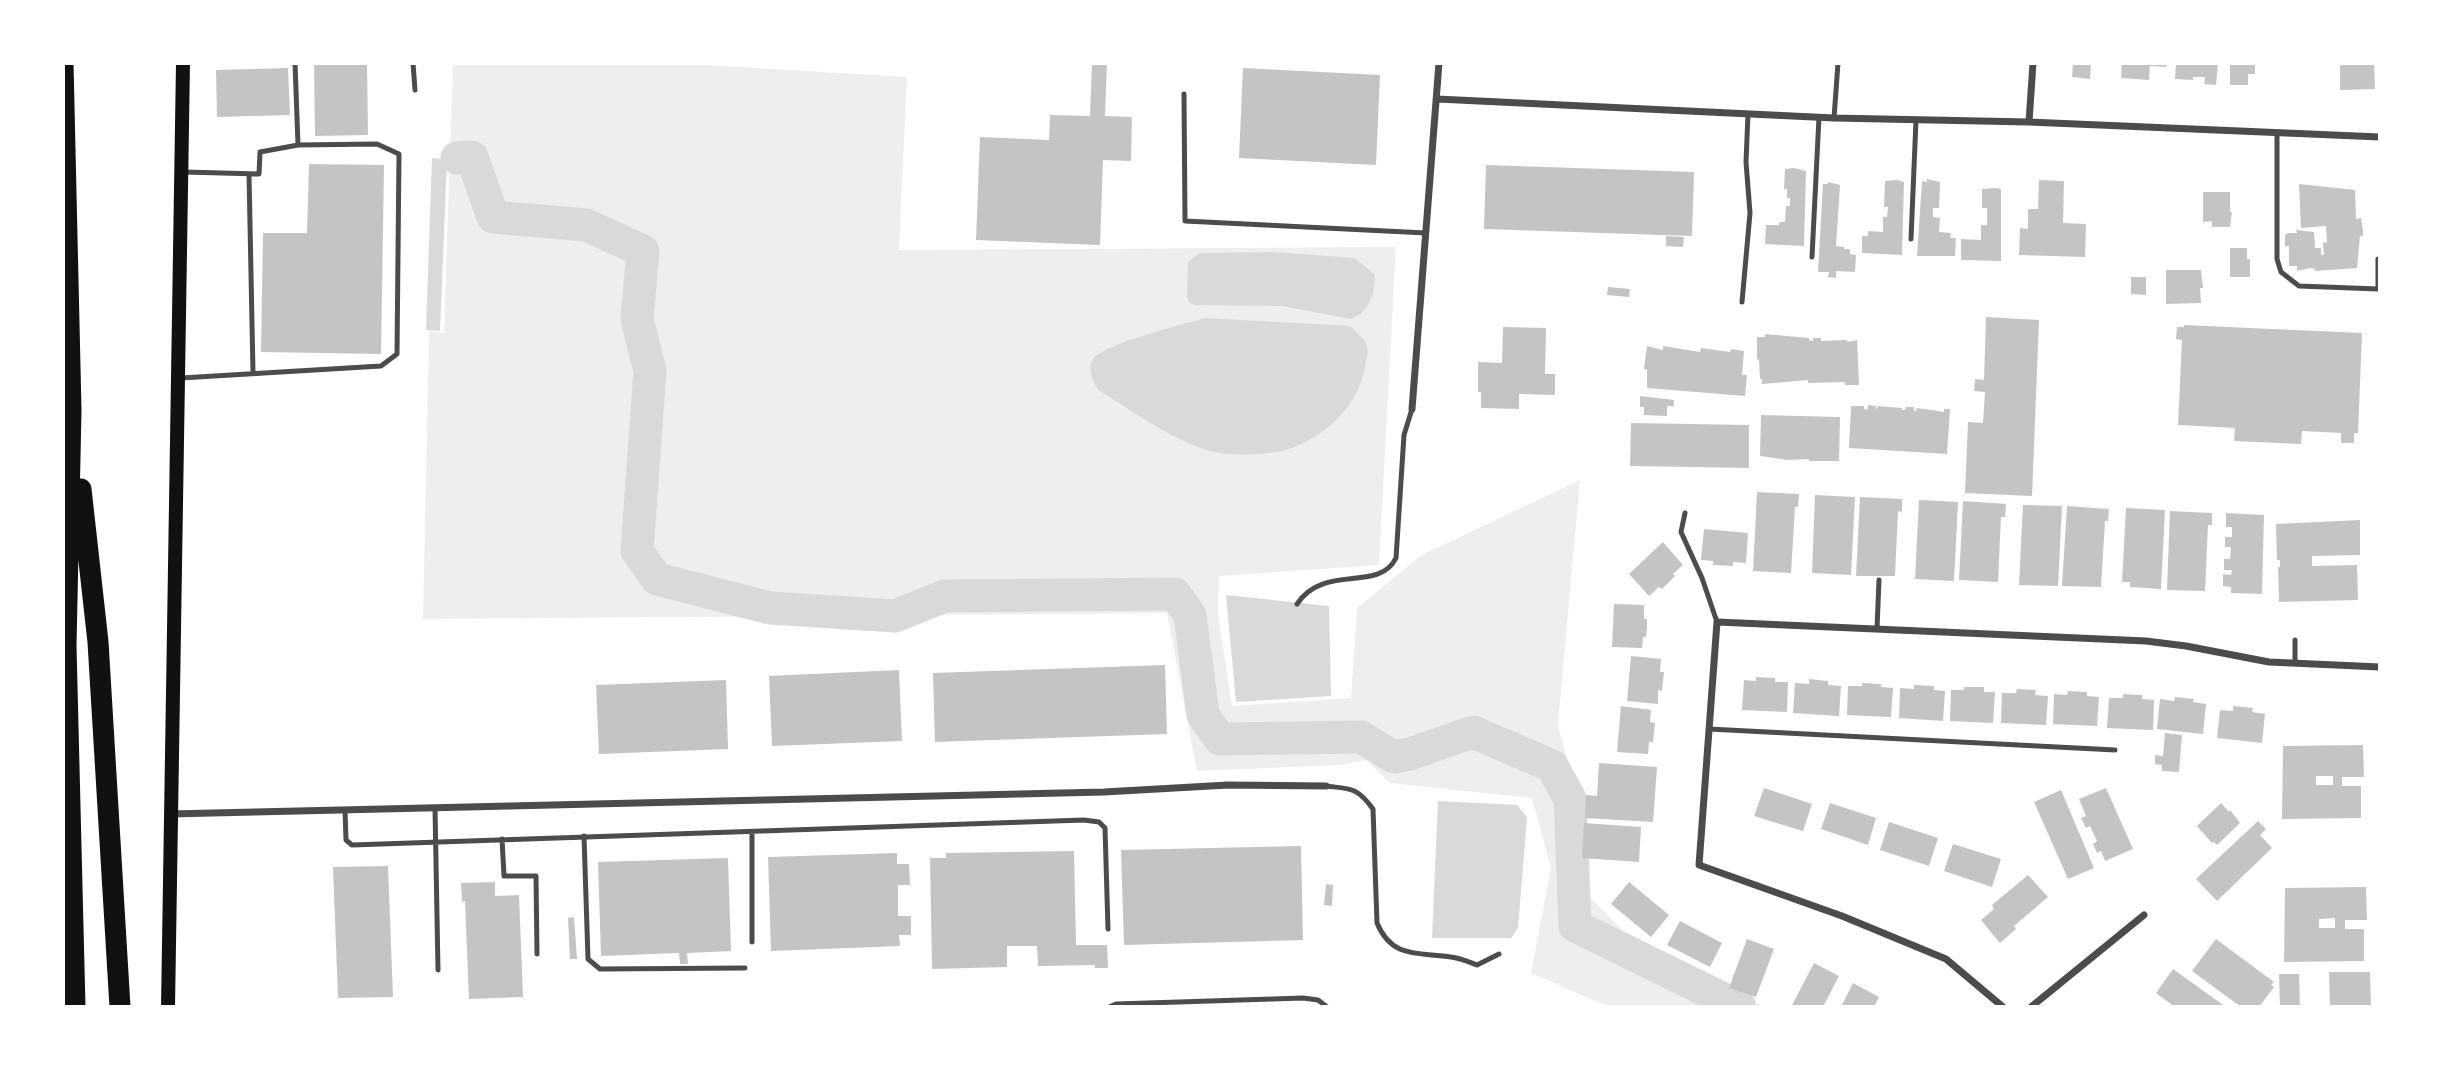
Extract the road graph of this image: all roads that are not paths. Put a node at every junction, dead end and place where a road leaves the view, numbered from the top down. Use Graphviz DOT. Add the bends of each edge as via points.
graph roads {
  1 [pos="63,63"];
  2 [pos="183,63"];
  3 [pos="295,63"];
  4 [pos="414,63"];
  5 [pos="1438,63"];
  6 [pos="1838,63"];
  7 [pos="2033,63"];
  8 [pos="415,90"];
  9 [pos="1184,94"];
  10 [pos="1437,99"];
  11 [pos="1748,114"];
  12 [pos="1819,117"];
  13 [pos="1834,118"];
  14 [pos="1916,120"];
  15 [pos="2029,122"];
  16 [pos="2277,133"];
  17 [pos="2380,137"];
  18 [pos="298,145"];
  19 [pos="181,172"];
  20 [pos="249,174"];
  21 [pos="1426,233"];
  22 [pos="1911,239"];
  23 [pos="1812,257"];
  24 [pos="2378,259"];
  25 [pos="1742,302"];
  26 [pos="253,373"];
  27 [pos="178,378"];
  28 [pos="1412,409"];
  29 [pos="71,410"];
  30 [pos="1685,513"];
  31 [pos="1879,580"];
  32 [pos="1297,604"];
  33 [pos="1717,622"];
  34 [pos="1877,629"];
  35 [pos="2295,640"];
  36 [pos="2295,663"];
  37 [pos="2380,667"];
  38 [pos="1709,729"];
  39 [pos="2115,750"];
  40 [pos="1326,786"];
  41 [pos="435,808"];
  42 [pos="345,810"];
  43 [pos="170,814"];
  44 [pos="752,832"];
  45 [pos="584,836"];
  46 [pos="502,839"];
  47 [pos="436,840"];
  48 [pos="2144,915"];
  49 [pos="1108,929"];
  50 [pos="752,942"];
  51 [pos="537,954"];
  52 [pos="1499,954"];
  53 [pos="745,968"];
  54 [pos="438,970"];
  55 [pos="75,1007"];
  56 [pos="120,1007"];
  57 [pos="168,1007"];
  58 [pos="1109,1007"];
  59 [pos="1327,1007"];
  60 [pos="2003,1007"];
  61 [pos="2032,1007"];
  1 -- 29 [label="highway"];
  2 -- 19 [label="main road"];
  3 -- 18 [label="lane"];
  4 -- 8 [label="lane"];
  5 -- 10 [label="street"];
  6 -- 13 [label="lane"];
  7 -- 15 [label="street"];
  9 -- 21 [label="lane" via="1185,221"];
  10 -- 11 [label="street"];
  10 -- 21 [label="street"];
  11 -- 12 [label="street"];
  11 -- 25 [label="lane" via="1750,214"];
  12 -- 13 [label="street"];
  12 -- 23 [label="lane"];
  13 -- 14 [label="street"];
  14 -- 15 [label="street"];
  14 -- 22 [label="lane"];
  15 -- 16 [label="street"];
  16 -- 17 [label="street"];
  16 -- 24 [label="lane" via="2277,259 2281,272 2300,286 2378,289"];
  18 -- 20 [label="lane" via="260,152 259,174"];
  18 -- 26 [label="lane" via="377,144 399,154 397,354 381,366"];
  19 -- 20 [label="lane"];
  19 -- 27 [label="main road"];
  20 -- 26 [label="lane"];
  21 -- 28 [label="street"];
  26 -- 27 [label="lane"];
  27 -- 43 [label="main road"];
  28 -- 32 [label="lane" via="1404,435 1392,566 1380,575 1331,580 1304,593"];
  29 -- 55 [label="highway" via="66,646"];
  29 -- 56 [label="highway" via="98,642"];
  30 -- 33 [label="lane" via="1681,532"];
  31 -- 34 [label="lane"];
  33 -- 34 [label="street"];
  33 -- 38 [label="street"];
  34 -- 36 [label="street" via="2146,641"];
  35 -- 36 [label="lane"];
  36 -- 37 [label="street"];
  38 -- 39 [label="lane"];
  38 -- 60 [label="street" via="1699,865 1946,959"];
  40 -- 41 [label="street"];
  40 -- 52 [label="lane" via="1363,794 1373,809 1377,923 1382,936 1410,953 1454,957 1477,965"];
  41 -- 42 [label="street"];
  41 -- 47 [label="lane"];
  42 -- 43 [label="street"];
  42 -- 47 [label="lane" via="346,840 352,845"];
  43 -- 57 [label="main road"];
  44 -- 45 [label="lane"];
  44 -- 49 [label="lane" via="1099,822 1105,828"];
  44 -- 50 [label="lane"];
  45 -- 46 [label="lane"];
  45 -- 53 [label="lane" via="588,959 594,967"];
  46 -- 47 [label="lane"];
  46 -- 51 [label="lane" via="504,876 536,876"];
  47 -- 54 [label="lane"];
  48 -- 61 [label="street"];
  58 -- 59 [label="lane" via="1303,998"];
}
